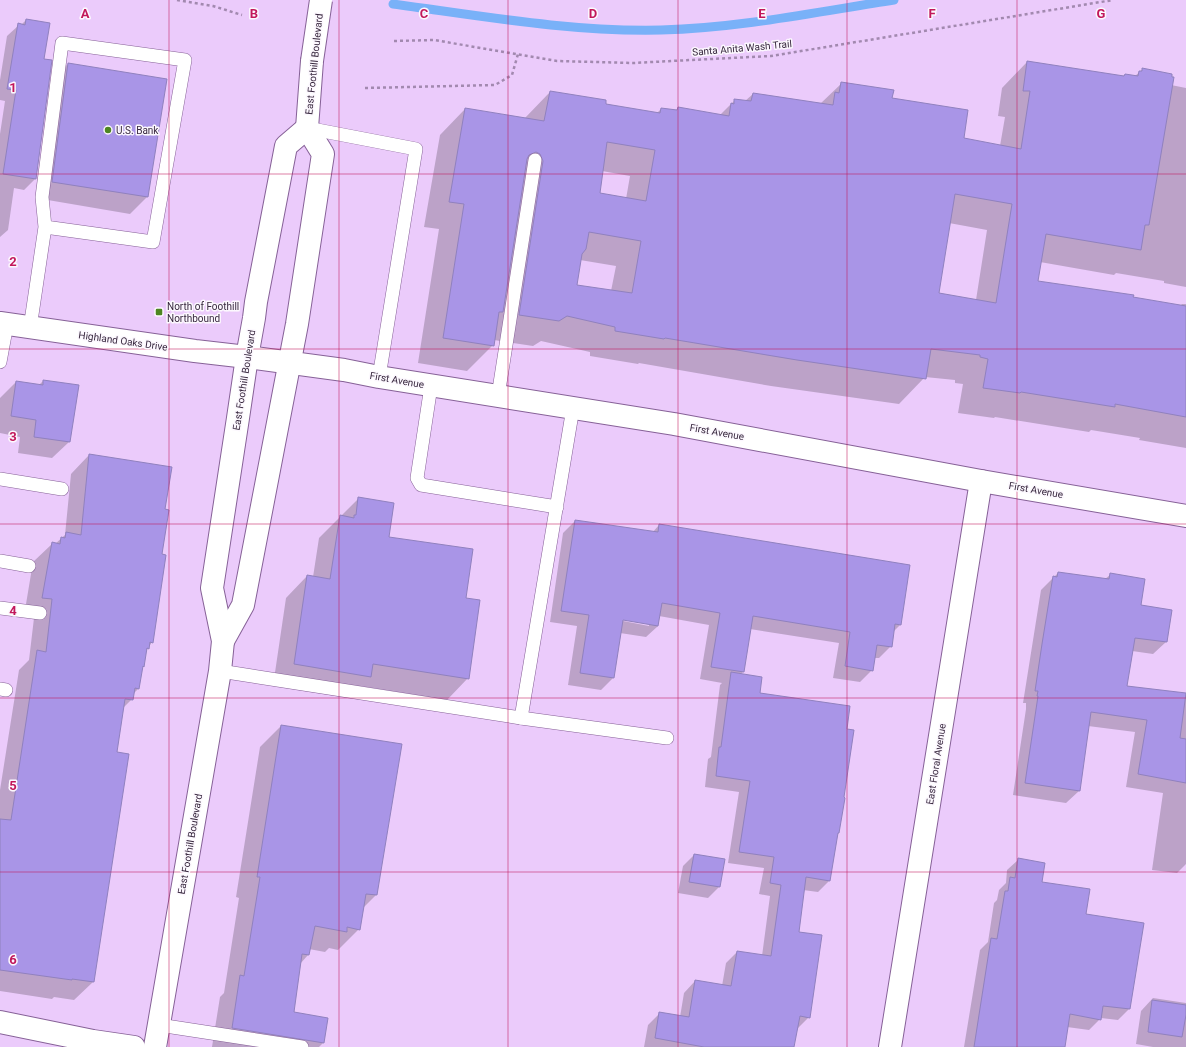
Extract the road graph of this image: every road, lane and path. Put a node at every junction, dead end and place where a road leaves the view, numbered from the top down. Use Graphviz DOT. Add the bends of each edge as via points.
graph roads {
  1 [pos="177,0"];
  2 [pos="321,0"];
  3 [pos="1113,0"];
  4 [pos="242,15"];
  5 [pos="394,41"];
  6 [pos="518,54"];
  7 [pos="365,88"];
  8 [pos="307,128"];
  9 [pos="535,160"];
  10 [pos="46,227"];
  11 [pos="3,323"];
  12 [pos="30,328"];
  13 [pos="246,357"];
  14 [pos="0,362"];
  15 [pos="289,362"];
  16 [pos="379,377"];
  17 [pos="431,386"];
  18 [pos="498,396"];
  19 [pos="573,408"];
  20 [pos="0,479"];
  21 [pos="981,481"];
  22 [pos="62,489"];
  23 [pos="557,507"];
  24 [pos="1186,516"];
  25 [pos="0,561"];
  26 [pos="29,566"];
  27 [pos="0,608"];
  28 [pos="40,613"];
  29 [pos="224,642"];
  30 [pos="220,671"];
  31 [pos="521,718"];
  32 [pos="668,738"];
  33 [pos="0,1022"];
  34 [pos="159,1025"];
  35 [pos="134,1047"];
  36 [pos="155,1047"];
  37 [pos="302,1047"];
  38 [pos="890,1047"];
  1 -- 4 [label="path" via="214,6"];
  2 -- 8 [label="street, East Foothill Boulevard, bridge" via="312,61"];
  3 -- 6 [label="path, Santa Anita Wash Trail" via="771,56 633,63 557,61"];
  5 -- 6 [label="path, Santa Anita Wash Trail" via="434,40"];
  6 -- 7 [label="path" via="512,75 495,85"];
  8 -- 13 [label="street, East Foothill Boulevard" via="286,146"];
  8 -- 15 [label="street, East Foothill Boulevard" via="323,154"];
  8 -- 16 [label="lane" via="416,149"];
  9 -- 18 [label="lane"];
  10 -- 10 [label="lane" via="153,242 185,60 62,43 42,197"];
  10 -- 12 [label="lane"];
  11 -- 12 [label="street, Highland Oaks Drive"];
  11 -- 14 [label="lane"];
  12 -- 13 [label="street, Highland Oaks Drive"];
  13 -- 15 [label="street, First Avenue"];
  13 -- 29 [label="street, East Foothill Boulevard" via="212,588"];
  15 -- 16 [label="street, First Avenue"];
  15 -- 29 [label="street, East Foothill Boulevard" via="243,605"];
  16 -- 17 [label="street, First Avenue"];
  17 -- 18 [label="street, First Avenue"];
  17 -- 23 [label="lane" via="417,478 421,485"];
  18 -- 19 [label="street, First Avenue"];
  19 -- 21 [label="street, First Avenue" via="674,424"];
  19 -- 23 [label="lane"];
  20 -- 22 [label="lane"];
  21 -- 24 [label="street, First Avenue"];
  21 -- 38 [label="street, East Floral Avenue"];
  23 -- 31 [label="lane"];
  25 -- 26 [label="lane"];
  27 -- 28 [label="lane"];
  29 -- 30 [label="street, East Foothill Boulevard"];
  30 -- 31 [label="lane"];
  30 -- 34 [label="street, East Foothill Boulevard"];
  31 -- 32 [label="lane"];
  33 -- 35 [label="street"];
  34 -- 36 [label="street, East Foothill Boulevard"];
  34 -- 37 [label="lane"];
}
